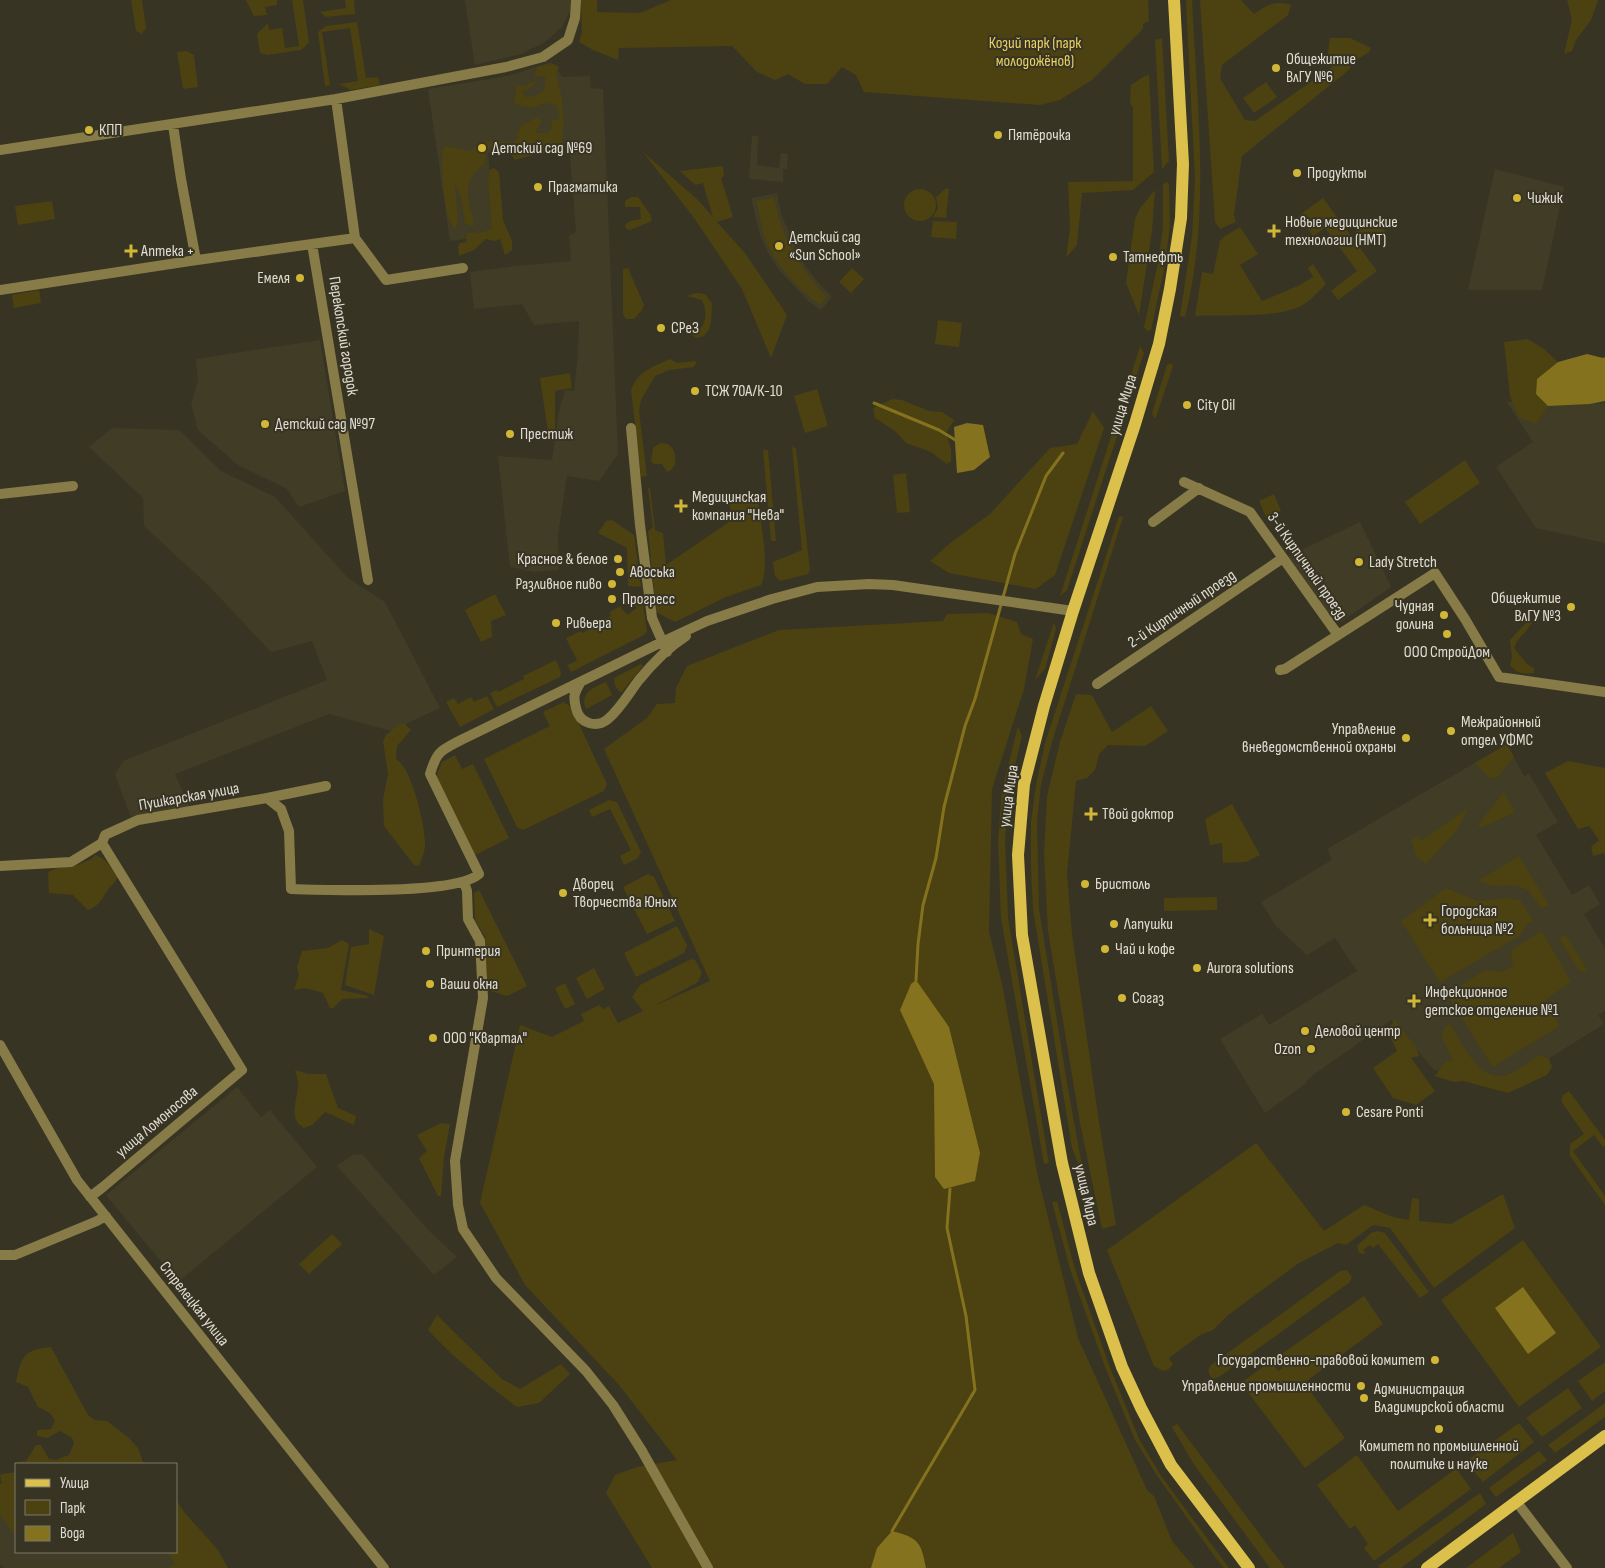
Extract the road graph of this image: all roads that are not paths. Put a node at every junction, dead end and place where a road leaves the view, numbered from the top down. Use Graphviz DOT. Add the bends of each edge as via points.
graph roads {
  1 [pos="576,0"];
  2 [pos="1174,0"];
  3 [pos="336,99"];
  4 [pos="173,125"];
  5 [pos="0,150"];
  6 [pos="354,238"];
  7 [pos="312,244"];
  8 [pos="196,260"];
  9 [pos="462,268"];
  10 [pos="0,290"];
  11 [pos="631,428"];
  12 [pos="1184,482"];
  13 [pos="73,486"];
  14 [pos="1200,488"];
  15 [pos="0,494"];
  16 [pos="1153,522"];
  17 [pos="1283,558"];
  18 [pos="368,580"];
  19 [pos="1073,611"];
  20 [pos="707,622"];
  21 [pos="1338,635"];
  22 [pos="662,642"];
  23 [pos="666,652"];
  24 [pos="1280,670"];
  25 [pos="580,683"];
  26 [pos="1098,684"];
  27 [pos="1605,692"];
  28 [pos="326,786"];
  29 [pos="267,798"];
  30 [pos="102,843"];
  31 [pos="0,866"];
  32 [pos="464,882"];
  33 [pos="0,1045"];
  34 [pos="90,1196"];
  35 [pos="106,1216"];
  36 [pos="0,1255"];
  37 [pos="1605,1436"];
  38 [pos="1516,1501"];
  39 [pos="384,1568"];
  40 [pos="708,1568"];
  41 [pos="1249,1568"];
  42 [pos="1427,1568"];
  43 [pos="1567,1568"];
  1 -- 3 [label="street" via="575,18 568,40 543,57"];
  2 -- 19 [label="main road, улица Мира" via="1183,164 1181,218 1170,289 1159,344"];
  3 -- 4 [label="street"];
  3 -- 6 [label="street"];
  4 -- 5 [label="street"];
  4 -- 8 [label="street"];
  6 -- 7 [label="street"];
  6 -- 9 [label="street" via="386,280"];
  7 -- 8 [label="street"];
  7 -- 18 [label="street, Перекопский городок"];
  8 -- 10 [label="street"];
  11 -- 22 [label="street" via="652,618"];
  12 -- 14 [label="street, 3-й Кирпичный проезд"];
  13 -- 15 [label="street"];
  14 -- 16 [label="street"];
  14 -- 17 [label="street, 3-й Кирпичный проезд" via="1250,512"];
  17 -- 21 [label="street, 3-й Кирпичный проезд"];
  17 -- 26 [label="street, 2-й Кирпичный проезд"];
  19 -- 20 [label="street" via="869,584 817,587"];
  19 -- 41 [label="main road, улица Мира" via="1024,784 1018,855 1022,935 1062,1163 1089,1273 1122,1367 1172,1465"];
  20 -- 22 [label="street"];
  20 -- 23 [label="street"];
  21 -- 24 [label="street"];
  21 -- 27 [label="street" via="1435,573 1499,677"];
  22 -- 23 [label="street"];
  22 -- 25 [label="street"];
  23 -- 25 [label="street" via="640,678 608,720 597,724 586,723 577,714 573,697"];
  25 -- 32 [label="street" via="446,748 435,757 430,774 479,874"];
  28 -- 29 [label="street, Пушкарская улица"];
  29 -- 30 [label="street, Пушкарская улица" via="138,820 105,835"];
  29 -- 32 [label="street" via="281,809 289,831 291,889 399,889"];
  30 -- 31 [label="street, Пушкарская улица" via="71,862"];
  30 -- 34 [label="street, улица Ломоносова" via="242,1070"];
  32 -- 40 [label="street" via="468,920 480,941 483,998 455,1161 463,1229 496,1278 586,1371 613,1405"];
  33 -- 34 [label="street, Стрелецкая улица" via="77,1180"];
  34 -- 35 [label="street, Стрелецкая улица"];
  35 -- 36 [label="street" via="15,1255"];
  35 -- 39 [label="street, Стрелецкая улица"];
  37 -- 38 [label="main road"];
  38 -- 42 [label="main road"];
  38 -- 43 [label="street"];
}
